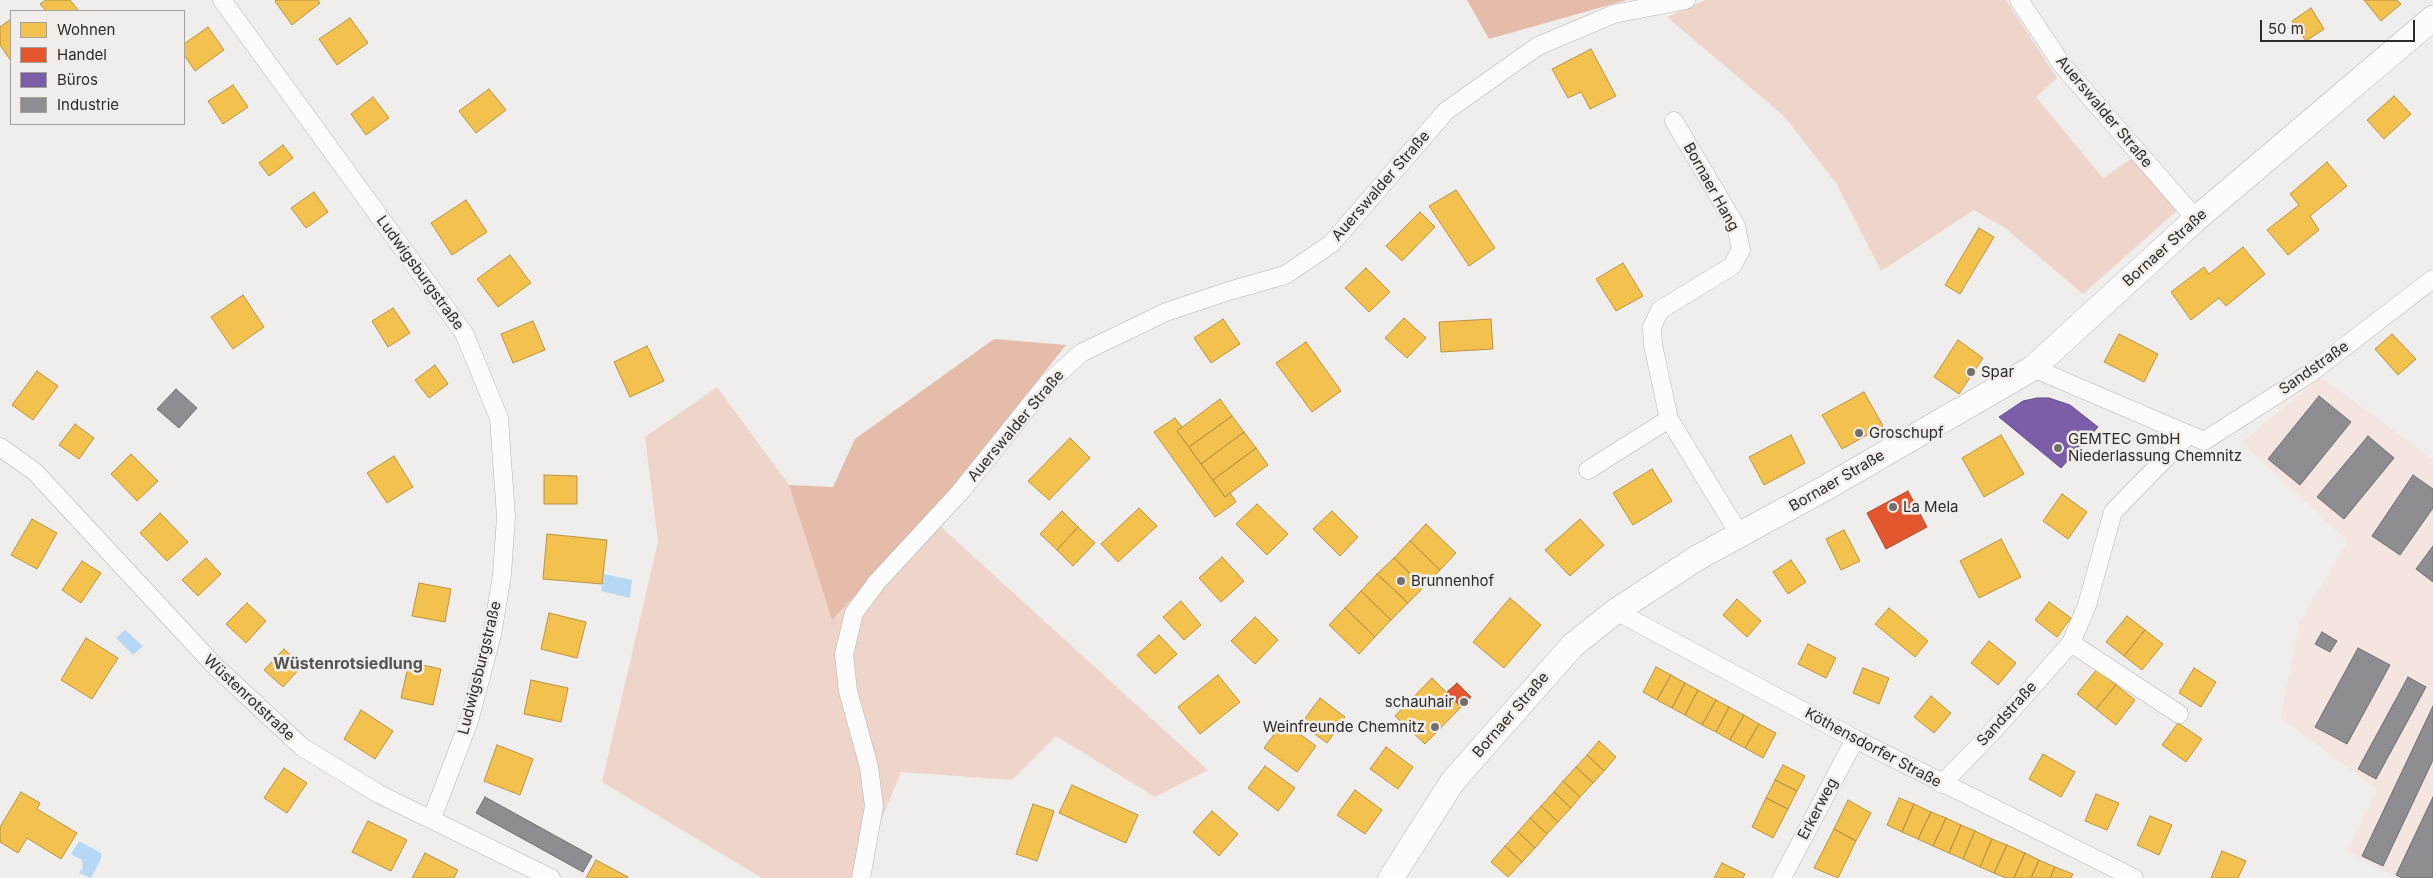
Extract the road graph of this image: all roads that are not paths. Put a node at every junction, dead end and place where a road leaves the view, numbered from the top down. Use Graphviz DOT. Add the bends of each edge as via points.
graph roads {
  1 [pos="222,0"];
  2 [pos="1686,0"];
  3 [pos="2019,0"];
  4 [pos="2433,18"];
  5 [pos="1674,122"];
  6 [pos="2196,219"];
  7 [pos="2433,279"];
  8 [pos="2033,368"];
  9 [pos="1668,419"];
  10 [pos="2188,435"];
  11 [pos="0,447"];
  12 [pos="1588,470"];
  13 [pos="1740,535"];
  14 [pos="1616,611"];
  15 [pos="2071,643"];
  16 [pos="2179,714"];
  17 [pos="1855,739"];
  18 [pos="1942,784"];
  19 [pos="432,818"];
  20 [pos="552,878"];
  21 [pos="861,878"];
  22 [pos="1391,878"];
  23 [pos="1782,878"];
  24 [pos="2134,878"];
  1 -- 19 [label="street, Ludwigsburgstraße" via="464,333 499,418 506,517 502,575 492,634 469,721"];
  2 -- 21 [label="street, Auerswalder Straße" via="1614,14 1538,46 1446,111 1331,244 1285,275 1166,312 1081,353 1048,382 961,491 877,582 854,614 844,654 848,691 869,767 874,806"];
  3 -- 6 [label="street, Auerswalder Straße" via="2062,66"];
  4 -- 6 [label="main road, Bornaer Straße"];
  5 -- 9 [label="street, Bornaer Hang" via="1736,226 1741,250 1732,266 1660,310 1652,327"];
  6 -- 8 [label="main road, Bornaer Straße"];
  7 -- 10 [label="street, Sandstraße" via="2309,374 2204,441"];
  8 -- 10 [label="street, Sandstraße"];
  8 -- 13 [label="main road, Bornaer Straße"];
  9 -- 12 [label="street"];
  9 -- 13 [label="street, Bornaer Hang"];
  10 -- 15 [label="street, Sandstraße" via="2113,512 2087,605"];
  11 -- 19 [label="street, Wüstenrotstraße" via="36,472 214,665 302,747 379,794"];
  13 -- 14 [label="main road, Bornaer Straße" via="1697,558"];
  14 -- 17 [label="street, Köthensdorfer Straße"];
  14 -- 22 [label="main road, Bornaer Straße" via="1573,644 1454,781"];
  15 -- 16 [label="street"];
  15 -- 18 [label="street, Sandstraße"];
  17 -- 18 [label="street, Köthensdorfer Straße"];
  17 -- 23 [label="street, Erkerweg"];
  18 -- 24 [label="street, Köthensdorfer Straße"];
  19 -- 20 [label="street, Wüstenrotstraße"];
}
